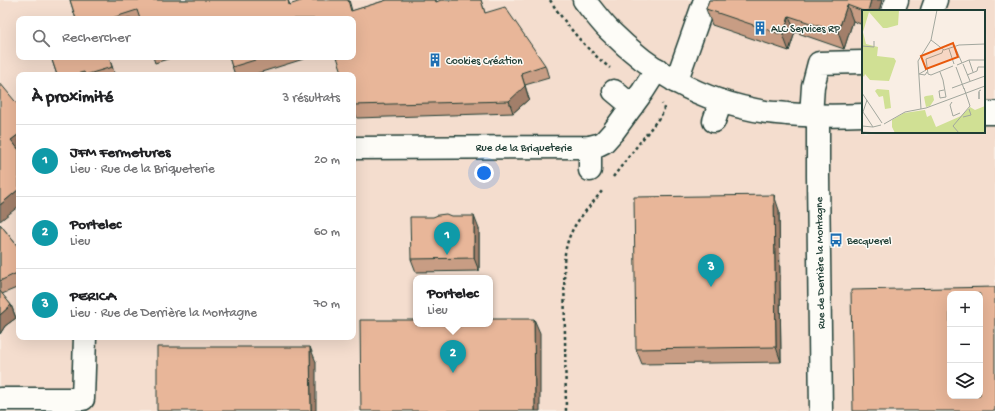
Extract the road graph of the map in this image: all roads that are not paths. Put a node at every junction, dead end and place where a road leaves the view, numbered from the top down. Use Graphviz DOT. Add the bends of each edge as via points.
graph roads {
  1 [pos="584,0"];
  2 [pos="705,0"];
  3 [pos="897,0"];
  4 [pos="936,0"];
  5 [pos="893,10"];
  6 [pos="932,10"];
  7 [pos="862,62"];
  8 [pos="657,69"];
  9 [pos="676,82"];
  10 [pos="614,91"];
  11 [pos="721,101"];
  12 [pos="632,106"];
  13 [pos="995,113"];
  14 [pos="985,114"];
  15 [pos="862,115"];
  16 [pos="815,116"];
  17 [pos="714,121"];
  18 [pos="590,147"];
  19 [pos="356,148"];
  20 [pos="590,170"];
  21 [pos="85,340"];
  22 [pos="0,399"];
  23 [pos="822,411"];
  1 -- 8 [label="street" via="609,30"];
  2 -- 9 [label="street"];
  3 -- 5 [label="street"];
  4 -- 6 [label="street"];
  7 -- 16 [label="street, Rue de Derrière la Montagne" via="819,63 813,86"];
  8 -- 9 [label="street"];
  8 -- 12 [label="street, Rue de la Briqueterie"];
  9 -- 11 [label="street"];
  10 -- 12 [label="street"];
  11 -- 16 [label="street" via="767,112"];
  11 -- 17 [label="street"];
  12 -- 18 [label="street, Rue de la Briqueterie" via="604,142"];
  13 -- 14 [label="street"];
  15 -- 16 [label="street"];
  16 -- 23 [label="street, Rue de Derrière la Montagne"];
  18 -- 19 [label="street, Rue de la Briqueterie"];
  18 -- 20 [label="street"];
  21 -- 22 [label="street" via="83,399"];
}
